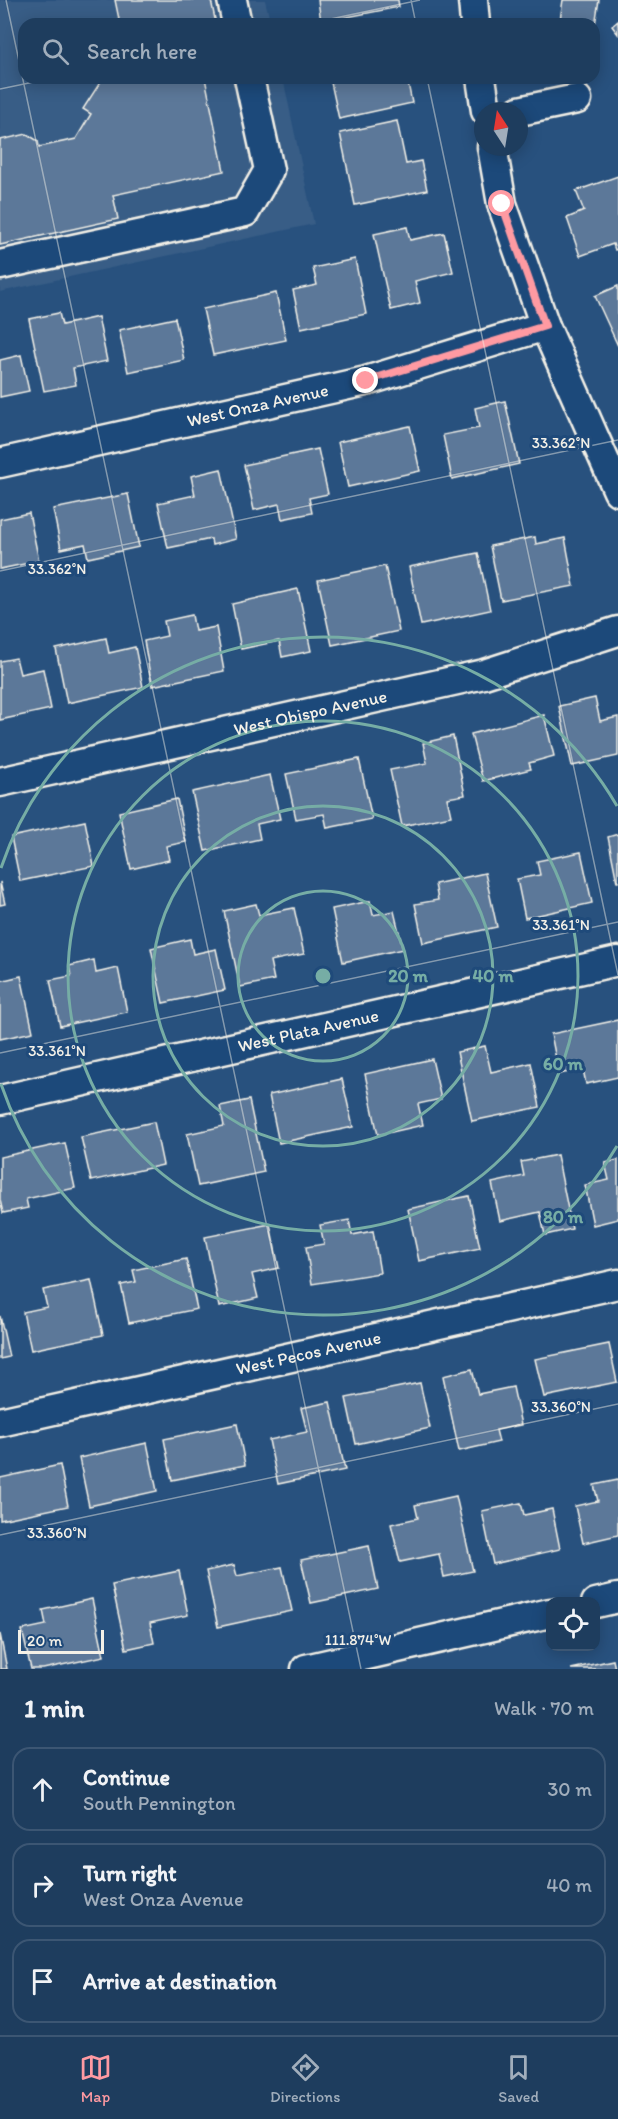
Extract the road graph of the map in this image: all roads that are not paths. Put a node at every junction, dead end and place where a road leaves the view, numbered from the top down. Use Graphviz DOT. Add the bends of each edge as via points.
graph roads {
  1 [pos="232,0"];
  2 [pos="473,0"];
  3 [pos="236,18"];
  4 [pos="474,18"];
  5 [pos="250,84"];
  6 [pos="482,84"];
  7 [pos="578,99"];
  8 [pos="485,102"];
  9 [pos="528,109"];
  10 [pos="494,156"];
  11 [pos="0,266"];
  12 [pos="545,326"];
  13 [pos="0,463"];
  14 [pos="618,491"];
  15 [pos="618,631"];
  16 [pos="0,782"];
  17 [pos="618,961"];
  18 [pos="0,1100"];
  19 [pos="618,1284"];
  20 [pos="0,1422"];
  21 [pos="618,1598"];
  22 [pos="600,1602"];
  23 [pos="546,1614"];
  24 [pos="306,1669"];
  1 -- 3 [label="street"];
  2 -- 4 [label="street"];
  5 -- 11 [label="street" via="268,170 246,212"];
  6 -- 8 [label="street"];
  7 -- 9 [label="street"];
  10 -- 12 [label="street" via="502,204"];
  12 -- 13 [label="street, West Onza Avenue" via="366,381"];
  12 -- 14 [label="street"];
  15 -- 16 [label="street, West Obispo Avenue" via="484,674"];
  17 -- 18 [label="street, West Plata Avenue"];
  19 -- 20 [label="street, West Pecos Avenue"];
  21 -- 22 [label="street"];
  23 -- 24 [label="street"];
}
